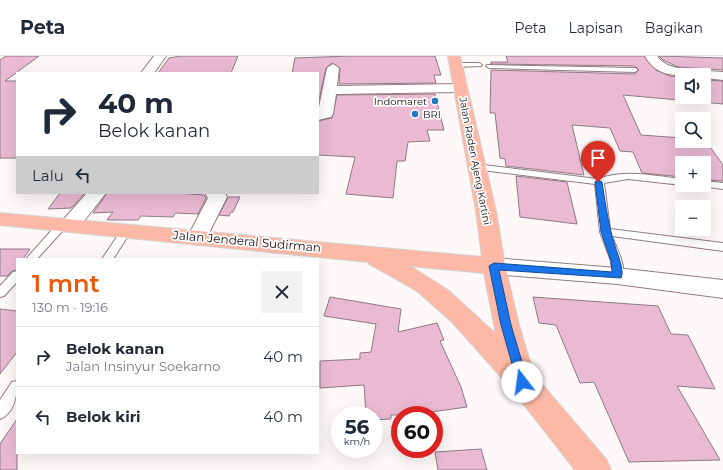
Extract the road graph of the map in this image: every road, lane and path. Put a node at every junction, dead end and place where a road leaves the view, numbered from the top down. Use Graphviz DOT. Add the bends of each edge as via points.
graph roads {
  1 [pos="160,56"];
  2 [pos="472,56"];
  3 [pos="651,56"];
  4 [pos="455,60"];
  5 [pos="489,66"];
  6 [pos="333,68"];
  7 [pos="635,70"];
  8 [pos="148,72"];
  9 [pos="723,76"];
  10 [pos="460,88"];
  11 [pos="330,90"];
  12 [pos="319,116"];
  13 [pos="476,167"];
  14 [pos="675,181"];
  15 [pos="598,182"];
  16 [pos="711,185"];
  17 [pos="723,186"];
  18 [pos="96,194"];
  19 [pos="215,194"];
  20 [pos="0,219"];
  21 [pos="66,224"];
  22 [pos="127,230"];
  23 [pos="605,232"];
  24 [pos="198,236"];
  25 [pos="723,247"];
  26 [pos="363,252"];
  27 [pos="32,258"];
  28 [pos="109,258"];
  29 [pos="494,266"];
  30 [pos="16,276"];
  31 [pos="618,276"];
  32 [pos="723,290"];
  33 [pos="0,293"];
  34 [pos="522,382"];
  35 [pos="16,388"];
  36 [pos="0,412"];
  37 [pos="595,470"];
  1 -- 8 [label="street"];
  2 -- 4 [label="lane" via="477,65"];
  3 -- 9 [label="street" via="661,68 668,71"];
  4 -- 10 [label="main road, Jalan Raden Ajeng Kartini"];
  5 -- 7 [label="lane"];
  6 -- 11 [label="street"];
  10 -- 11 [label="street"];
  10 -- 13 [label="main road, Jalan Raden Ajeng Kartini"];
  11 -- 12 [label="street" via="326,114"];
  13 -- 15 [label="lane"];
  13 -- 29 [label="main road, Jalan Raden Ajeng Kartini"];
  14 -- 15 [label="lane" via="607,177"];
  15 -- 23 [label="lane"];
  16 -- 17 [label="lane"];
  18 -- 21 [label="street"];
  19 -- 24 [label="street" via="218,197"];
  20 -- 21 [label="main road, Jalan Jenderal Sudirman"];
  21 -- 22 [label="main road, Jalan Jenderal Sudirman"];
  21 -- 27 [label="lane"];
  22 -- 24 [label="main road, Jalan Jenderal Sudirman"];
  22 -- 28 [label="lane"];
  23 -- 25 [label="lane"];
  23 -- 31 [label="lane" via="616,261"];
  24 -- 26 [label="main road, Jalan Jenderal Sudirman"];
  26 -- 29 [label="main road, Jalan Jenderal Sudirman"];
  26 -- 34 [label="main road" via="394,267 439,295"];
  29 -- 31 [label="street"];
  29 -- 34 [label="main road, Jalan Raden Ajeng Kartini" via="506,325"];
  30 -- 33 [label="lane"];
  31 -- 32 [label="street"];
  34 -- 37 [label="main road"];
  35 -- 36 [label="lane"];
}
